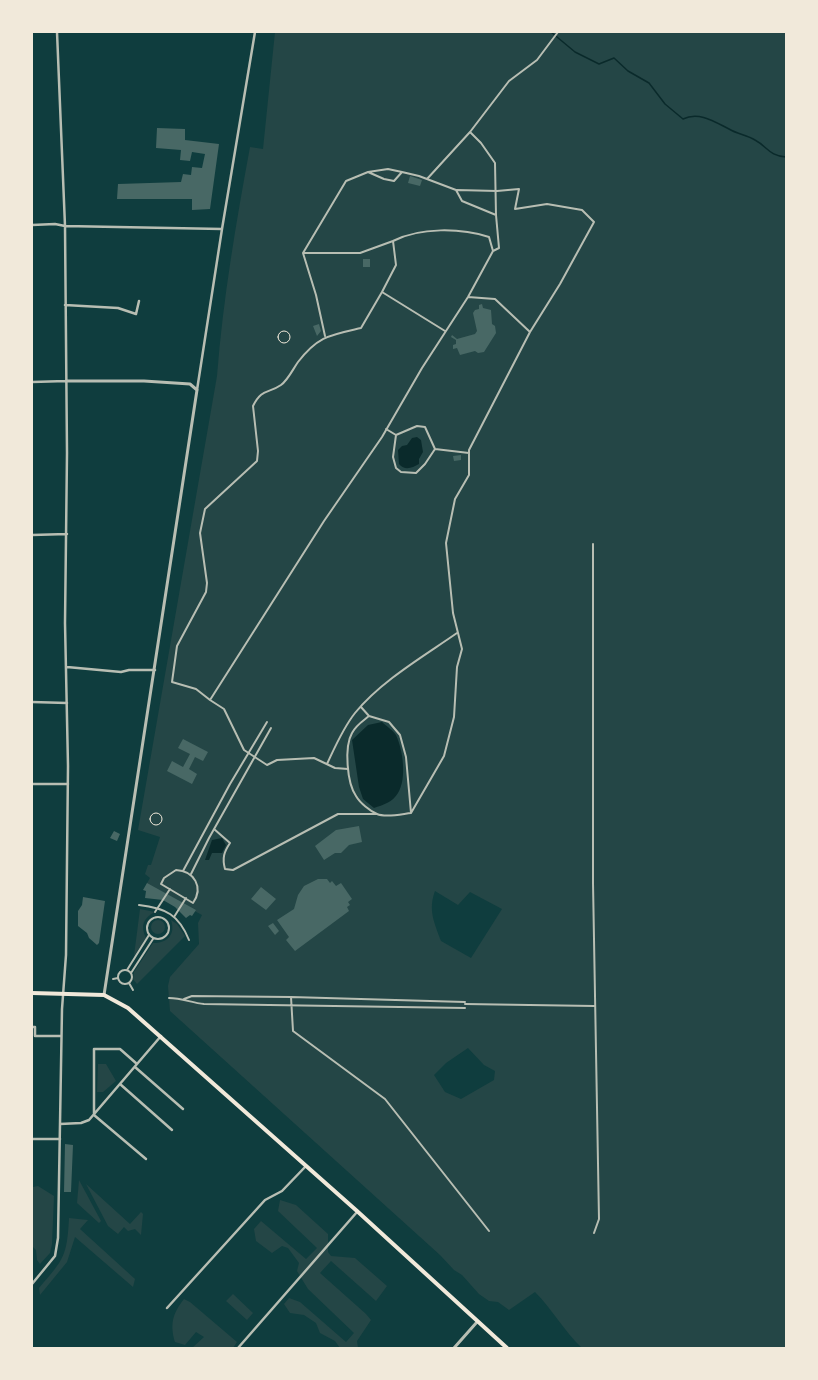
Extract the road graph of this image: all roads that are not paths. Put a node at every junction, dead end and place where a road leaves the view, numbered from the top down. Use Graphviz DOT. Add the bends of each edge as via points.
graph roads {
  1 [pos="57,32"];
  2 [pos="255,32"];
  3 [pos="558,32"];
  4 [pos="470,132"];
  5 [pos="368,172"];
  6 [pos="402,172"];
  7 [pos="427,179"];
  8 [pos="456,190"];
  9 [pos="497,191"];
  10 [pos="496,215"];
  11 [pos="32,225"];
  12 [pos="65,226"];
  13 [pos="222,229"];
  14 [pos="394,241"];
  15 [pos="493,251"];
  16 [pos="303,253"];
  17 [pos="382,292"];
  18 [pos="468,297"];
  19 [pos="139,301"];
  20 [pos="65,305"];
  21 [pos="445,331"];
  22 [pos="530,332"];
  23 [pos="326,336"];
  24 [pos="66,381"];
  25 [pos="32,382"];
  26 [pos="197,390"];
  27 [pos="386,430"];
  28 [pos="396,436"];
  29 [pos="435,450"];
  30 [pos="469,453"];
  31 [pos="67,534"];
  32 [pos="32,535"];
  33 [pos="593,544"];
  34 [pos="457,633"];
  35 [pos="67,667"];
  36 [pos="155,670"];
  37 [pos="210,700"];
  38 [pos="32,702"];
  39 [pos="67,703"];
  40 [pos="361,706"];
  41 [pos="369,716"];
  42 [pos="267,722"];
  43 [pos="271,728"];
  44 [pos="249,754"];
  45 [pos="254,758"];
  46 [pos="327,764"];
  47 [pos="348,769"];
  48 [pos="32,784"];
  49 [pos="68,784"];
  50 [pos="411,813"];
  51 [pos="378,814"];
  52 [pos="214,829"];
  53 [pos="183,871"];
  54 [pos="191,874"];
  55 [pos="170,889"];
  56 [pos="186,898"];
  57 [pos="139,905"];
  58 [pos="158,908"];
  59 [pos="155,912"];
  60 [pos="168,912"];
  61 [pos="174,917"];
  62 [pos="164,918"];
  63 [pos="149,935"];
  64 [pos="153,938"];
  65 [pos="189,940"];
  66 [pos="127,970"];
  67 [pos="131,973"];
  68 [pos="118,978"];
  69 [pos="113,979"];
  70 [pos="129,983"];
  71 [pos="133,990"];
  72 [pos="32,993"];
  73 [pos="63,993"];
  74 [pos="104,995"];
  75 [pos="291,997"];
  76 [pos="169,998"];
  77 [pos="184,999"];
  78 [pos="290,1004"];
  79 [pos="594,1006"];
  80 [pos="465,1008"];
  81 [pos="32,1027"];
  82 [pos="61,1036"];
  83 [pos="161,1036"];
  84 [pos="137,1064"];
  85 [pos="135,1067"];
  86 [pos="120,1084"];
  87 [pos="183,1109"];
  88 [pos="94,1115"];
  89 [pos="60,1124"];
  90 [pos="172,1130"];
  91 [pos="32,1139"];
  92 [pos="60,1139"];
  93 [pos="146,1159"];
  94 [pos="306,1166"];
  95 [pos="357,1211"];
  96 [pos="489,1231"];
  97 [pos="594,1233"];
  98 [pos="32,1284"];
  99 [pos="167,1308"];
  100 [pos="477,1322"];
  101 [pos="238,1348"];
  102 [pos="454,1348"];
  103 [pos="507,1348"];
  1 -- 12 [label="street"];
  2 -- 13 [label="street"];
  3 -- 4 [label="street" via="537,60 509,81"];
  4 -- 7 [label="street"];
  4 -- 9 [label="street" via="495,163"];
  5 -- 6 [label="street" via="388,169"];
  5 -- 6 [label="street" via="394,181"];
  5 -- 16 [label="street" via="346,181"];
  6 -- 7 [label="street"];
  7 -- 8 [label="street"];
  8 -- 9 [label="street"];
  8 -- 10 [label="street" via="462,201"];
  9 -- 10 [label="street"];
  9 -- 22 [label="street" via="519,189 515,209 548,204 582,210 594,222"];
  10 -- 15 [label="street" via="499,248"];
  11 -- 12 [label="street"];
  12 -- 13 [label="street"];
  12 -- 20 [label="street"];
  13 -- 26 [label="street"];
  14 -- 15 [label="street" via="429,232 472,232 489,237"];
  14 -- 16 [label="street" via="360,253"];
  14 -- 17 [label="street" via="396,265"];
  15 -- 18 [label="street"];
  16 -- 23 [label="street"];
  17 -- 21 [label="street"];
  17 -- 23 [label="street" via="361,328"];
  18 -- 21 [label="street"];
  18 -- 22 [label="street" via="495,299"];
  19 -- 20 [label="street" via="136,314 118,308"];
  20 -- 24 [label="street"];
  21 -- 27 [label="street"];
  22 -- 30 [label="street"];
  23 -- 37 [label="street" via="314,344 282,384 263,392 256,401 253,406 257,461 205,509 200,533 206,592 177,646 172,682 196,689"];
  24 -- 25 [label="street"];
  24 -- 26 [label="street" via="182,383 190,384"];
  24 -- 31 [label="street"];
  26 -- 36 [label="street"];
  27 -- 28 [label="street"];
  27 -- 37 [label="street" via="320,527"];
  28 -- 29 [label="street" via="417,426 425,427"];
  28 -- 29 [label="street" via="393,457 396,468 401,472 416,473"];
  29 -- 30 [label="street"];
  30 -- 34 [label="street" via="468,475 455,499 446,543"];
  31 -- 32 [label="street"];
  31 -- 35 [label="street"];
  33 -- 79 [label="street"];
  34 -- 40 [label="street" via="394,677"];
  34 -- 50 [label="street" via="462,649 457,667 454,717 444,756"];
  35 -- 36 [label="street" via="121,672"];
  35 -- 39 [label="street"];
  36 -- 74 [label="street"];
  37 -- 44 [label="street" via="224,708 244,750"];
  38 -- 39 [label="street"];
  39 -- 49 [label="street"];
  40 -- 41 [label="street"];
  40 -- 46 [label="street"];
  41 -- 47 [label="street" via="358,724 351,734"];
  41 -- 50 [label="street" via="389,722 400,735 406,757"];
  42 -- 44 [label="street"];
  43 -- 45 [label="street"];
  44 -- 45 [label="street"];
  44 -- 53 [label="street"];
  45 -- 46 [label="street" via="267,765 276,760 314,758"];
  45 -- 52 [label="street"];
  46 -- 47 [label="street" via="335,768"];
  47 -- 51 [label="street" via="356,796"];
  48 -- 49 [label="street"];
  49 -- 73 [label="street" via="66,955"];
  50 -- 51 [label="street"];
  51 -- 52 [label="street" via="338,814 232,870 225,869 223,860 230,843"];
  52 -- 54 [label="street"];
  53 -- 54 [label="street"];
  53 -- 55 [label="street" via="176,870 164,878 161,884"];
  54 -- 56 [label="street" via="198,886 198,893 193,903"];
  55 -- 56 [label="street"];
  55 -- 58 [label="street"];
  56 -- 61 [label="street"];
  57 -- 58 [label="street"];
  58 -- 59 [label="street"];
  58 -- 60 [label="street"];
  60 -- 61 [label="street"];
  60 -- 62 [label="street"];
  61 -- 65 [label="street" via="184,927"];
  62 -- 63 [label="street" via="156,917 150,920 146,926"];
  62 -- 64 [label="street" via="169,924 169,931 161,939"];
  63 -- 64 [label="street"];
  63 -- 66 [label="street"];
  64 -- 67 [label="street"];
  66 -- 67 [label="street"];
  66 -- 68 [label="street" via="120,971"];
  67 -- 70 [label="street" via="132,979"];
  68 -- 69 [label="street"];
  68 -- 70 [label="street" via="122,984"];
  70 -- 71 [label="street"];
  72 -- 73 [label="main road"];
  73 -- 74 [label="main road"];
  73 -- 82 [label="street"];
  74 -- 83 [label="main road" via="121,1003"];
  75 -- 77 [label="street" via="192,996"];
  75 -- 78 [label="street"];
  75 -- 79 [label="street"];
  76 -- 77 [label="street"];
  77 -- 78 [label="street" via="204,1004"];
  78 -- 80 [label="street"];
  78 -- 96 [label="street" via="293,1031 385,1098"];
  79 -- 97 [label="street" via="599,1219"];
  81 -- 82 [label="street" via="35,1027 35,1036"];
  82 -- 89 [label="street"];
  83 -- 84 [label="street"];
  83 -- 94 [label="main road"];
  84 -- 85 [label="street"];
  84 -- 88 [label="street" via="120,1050 94,1049"];
  85 -- 86 [label="street"];
  85 -- 87 [label="street"];
  86 -- 88 [label="street"];
  86 -- 90 [label="street"];
  88 -- 89 [label="street" via="81,1123"];
  88 -- 93 [label="street"];
  89 -- 92 [label="street"];
  91 -- 92 [label="street"];
  92 -- 98 [label="street" via="57,1249 55,1256"];
  94 -- 95 [label="main road"];
  94 -- 99 [label="street" via="282,1191 265,1200"];
  95 -- 100 [label="main road"];
  95 -- 101 [label="street"];
  100 -- 102 [label="street"];
  100 -- 103 [label="main road"];
}
